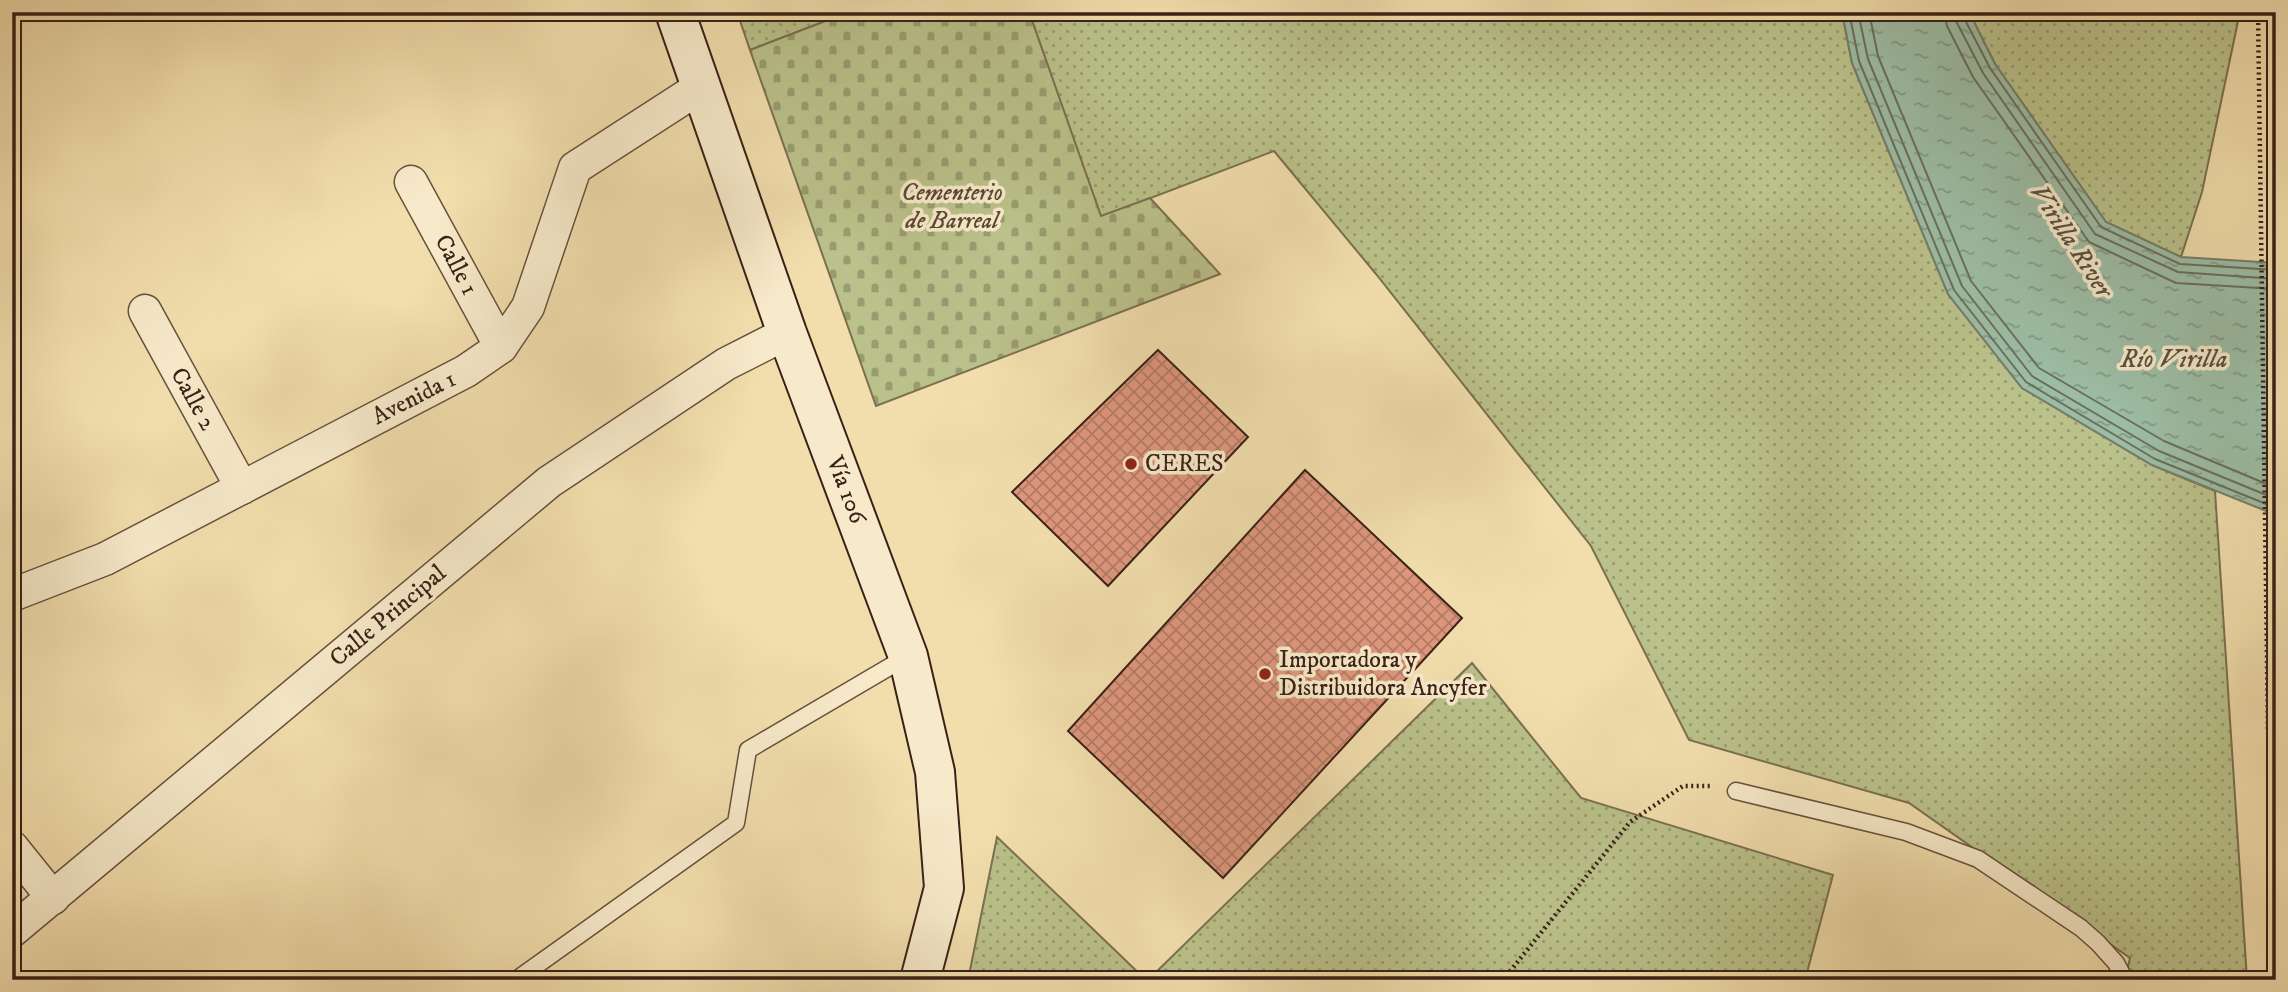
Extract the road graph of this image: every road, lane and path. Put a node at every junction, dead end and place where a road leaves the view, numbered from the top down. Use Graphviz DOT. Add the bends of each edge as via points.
graph roads {
  1 [pos="675,12"];
  2 [pos="2258,12"];
  3 [pos="702,86"];
  4 [pos="411,182"];
  5 [pos="145,311"];
  6 [pos="787,333"];
  7 [pos="500,347"];
  8 [pos="242,488"];
  9 [pos="12,595"];
  10 [pos="908,656"];
  11 [pos="2276,746"];
  12 [pos="1736,791"];
  13 [pos="12,847"];
  14 [pos="53,898"];
  15 [pos="12,931"];
  16 [pos="516,980"];
  17 [pos="920,980"];
  18 [pos="1503,980"];
  19 [pos="2125,980"];
  1 -- 3 [label="main road, Vía 106"];
  2 -- 11 [label="path" via="2268,731"];
  3 -- 6 [label="main road, Vía 106"];
  3 -- 7 [label="street, Avenida 1" via="575,167 528,307"];
  4 -- 7 [label="street, Calle 1"];
  5 -- 8 [label="street, Calle 2"];
  6 -- 10 [label="main road, Vía 106"];
  6 -- 14 [label="street, Calle Principal" via="726,364 549,482"];
  7 -- 8 [label="street, Avenida 1" via="466,371"];
  8 -- 9 [label="street, Avenida 1" via="105,559"];
  10 -- 16 [label="lane" via="748,750 736,823"];
  10 -- 17 [label="main road, Vía 106" via="935,772 944,888"];
  12 -- 18 [label="path" via="1683,786 1630,822"];
  12 -- 19 [label="lane" via="1906,832 1978,859 2081,928 2116,963"];
  13 -- 14 [label="street"];
  14 -- 15 [label="street, Calle Principal"];
}
